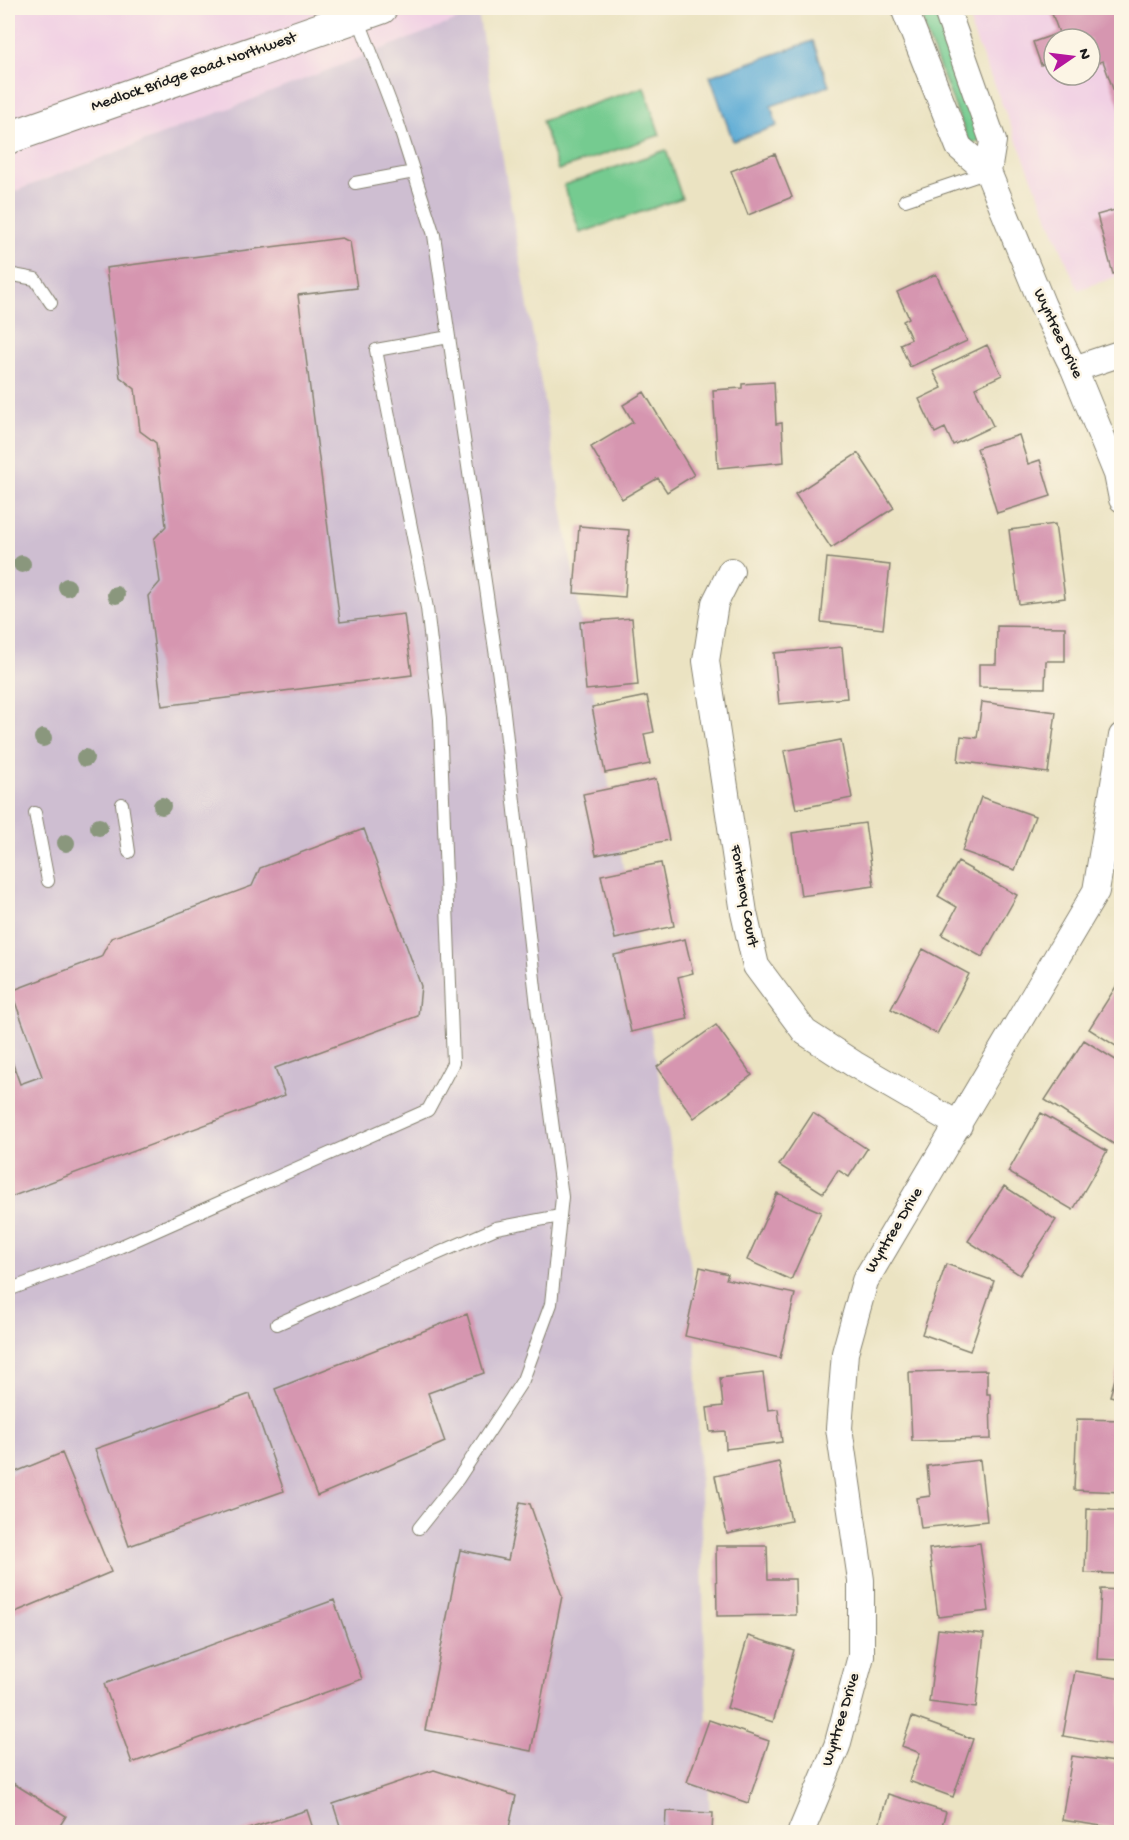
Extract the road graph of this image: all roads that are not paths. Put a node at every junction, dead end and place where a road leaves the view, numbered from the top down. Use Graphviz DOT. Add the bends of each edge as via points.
graph roads {
  1 [pos="904,8"];
  2 [pos="946,8"];
  3 [pos="364,10"];
  4 [pos="8,138"];
  5 [pos="414,172"];
  6 [pos="988,172"];
  7 [pos="355,183"];
  8 [pos="905,200"];
  9 [pos="8,274"];
  10 [pos="51,303"];
  11 [pos="449,337"];
  12 [pos="1122,353"];
  13 [pos="1074,369"];
  14 [pos="1122,498"];
  15 [pos="731,571"];
  16 [pos="1122,736"];
  17 [pos="122,804"];
  18 [pos="35,813"];
  19 [pos="129,852"];
  20 [pos="48,881"];
  21 [pos="959,1125"];
  22 [pos="560,1216"];
  23 [pos="8,1290"];
  24 [pos="277,1324"];
  25 [pos="418,1528"];
  26 [pos="801,1833"];
  1 -- 6 [label="street, Wyntree Drive" via="959,147"];
  2 -- 6 [label="street" via="993,141"];
  3 -- 4 [label="street, Medlock Bridge Road Northwest"];
  3 -- 5 [label="lane"];
  5 -- 7 [label="lane"];
  5 -- 11 [label="lane" via="434,235"];
  6 -- 8 [label="lane"];
  6 -- 13 [label="street, Wyntree Drive" via="1043,306"];
  9 -- 10 [label="lane" via="35,279"];
  11 -- 22 [label="lane" via="503,704 562,1197"];
  11 -- 23 [label="lane" via="376,350 427,608 440,719 453,1063 428,1110 97,1257"];
  12 -- 13 [label="street"];
  13 -- 14 [label="street, Wyntree Drive" via="1117,474"];
  15 -- 21 [label="street, Fontenoy Court" via="715,603 706,661 744,913 756,966 806,1032"];
  16 -- 21 [label="street, Wyntree Drive" via="1096,891"];
  17 -- 19 [label="lane"];
  18 -- 20 [label="lane"];
  21 -- 26 [label="street, Wyntree Drive" via="865,1281 845,1353 839,1428 861,1580 861,1656 837,1746"];
  22 -- 24 [label="lane" via="496,1228"];
  22 -- 25 [label="lane" via="551,1304 523,1380 458,1479"];
}
